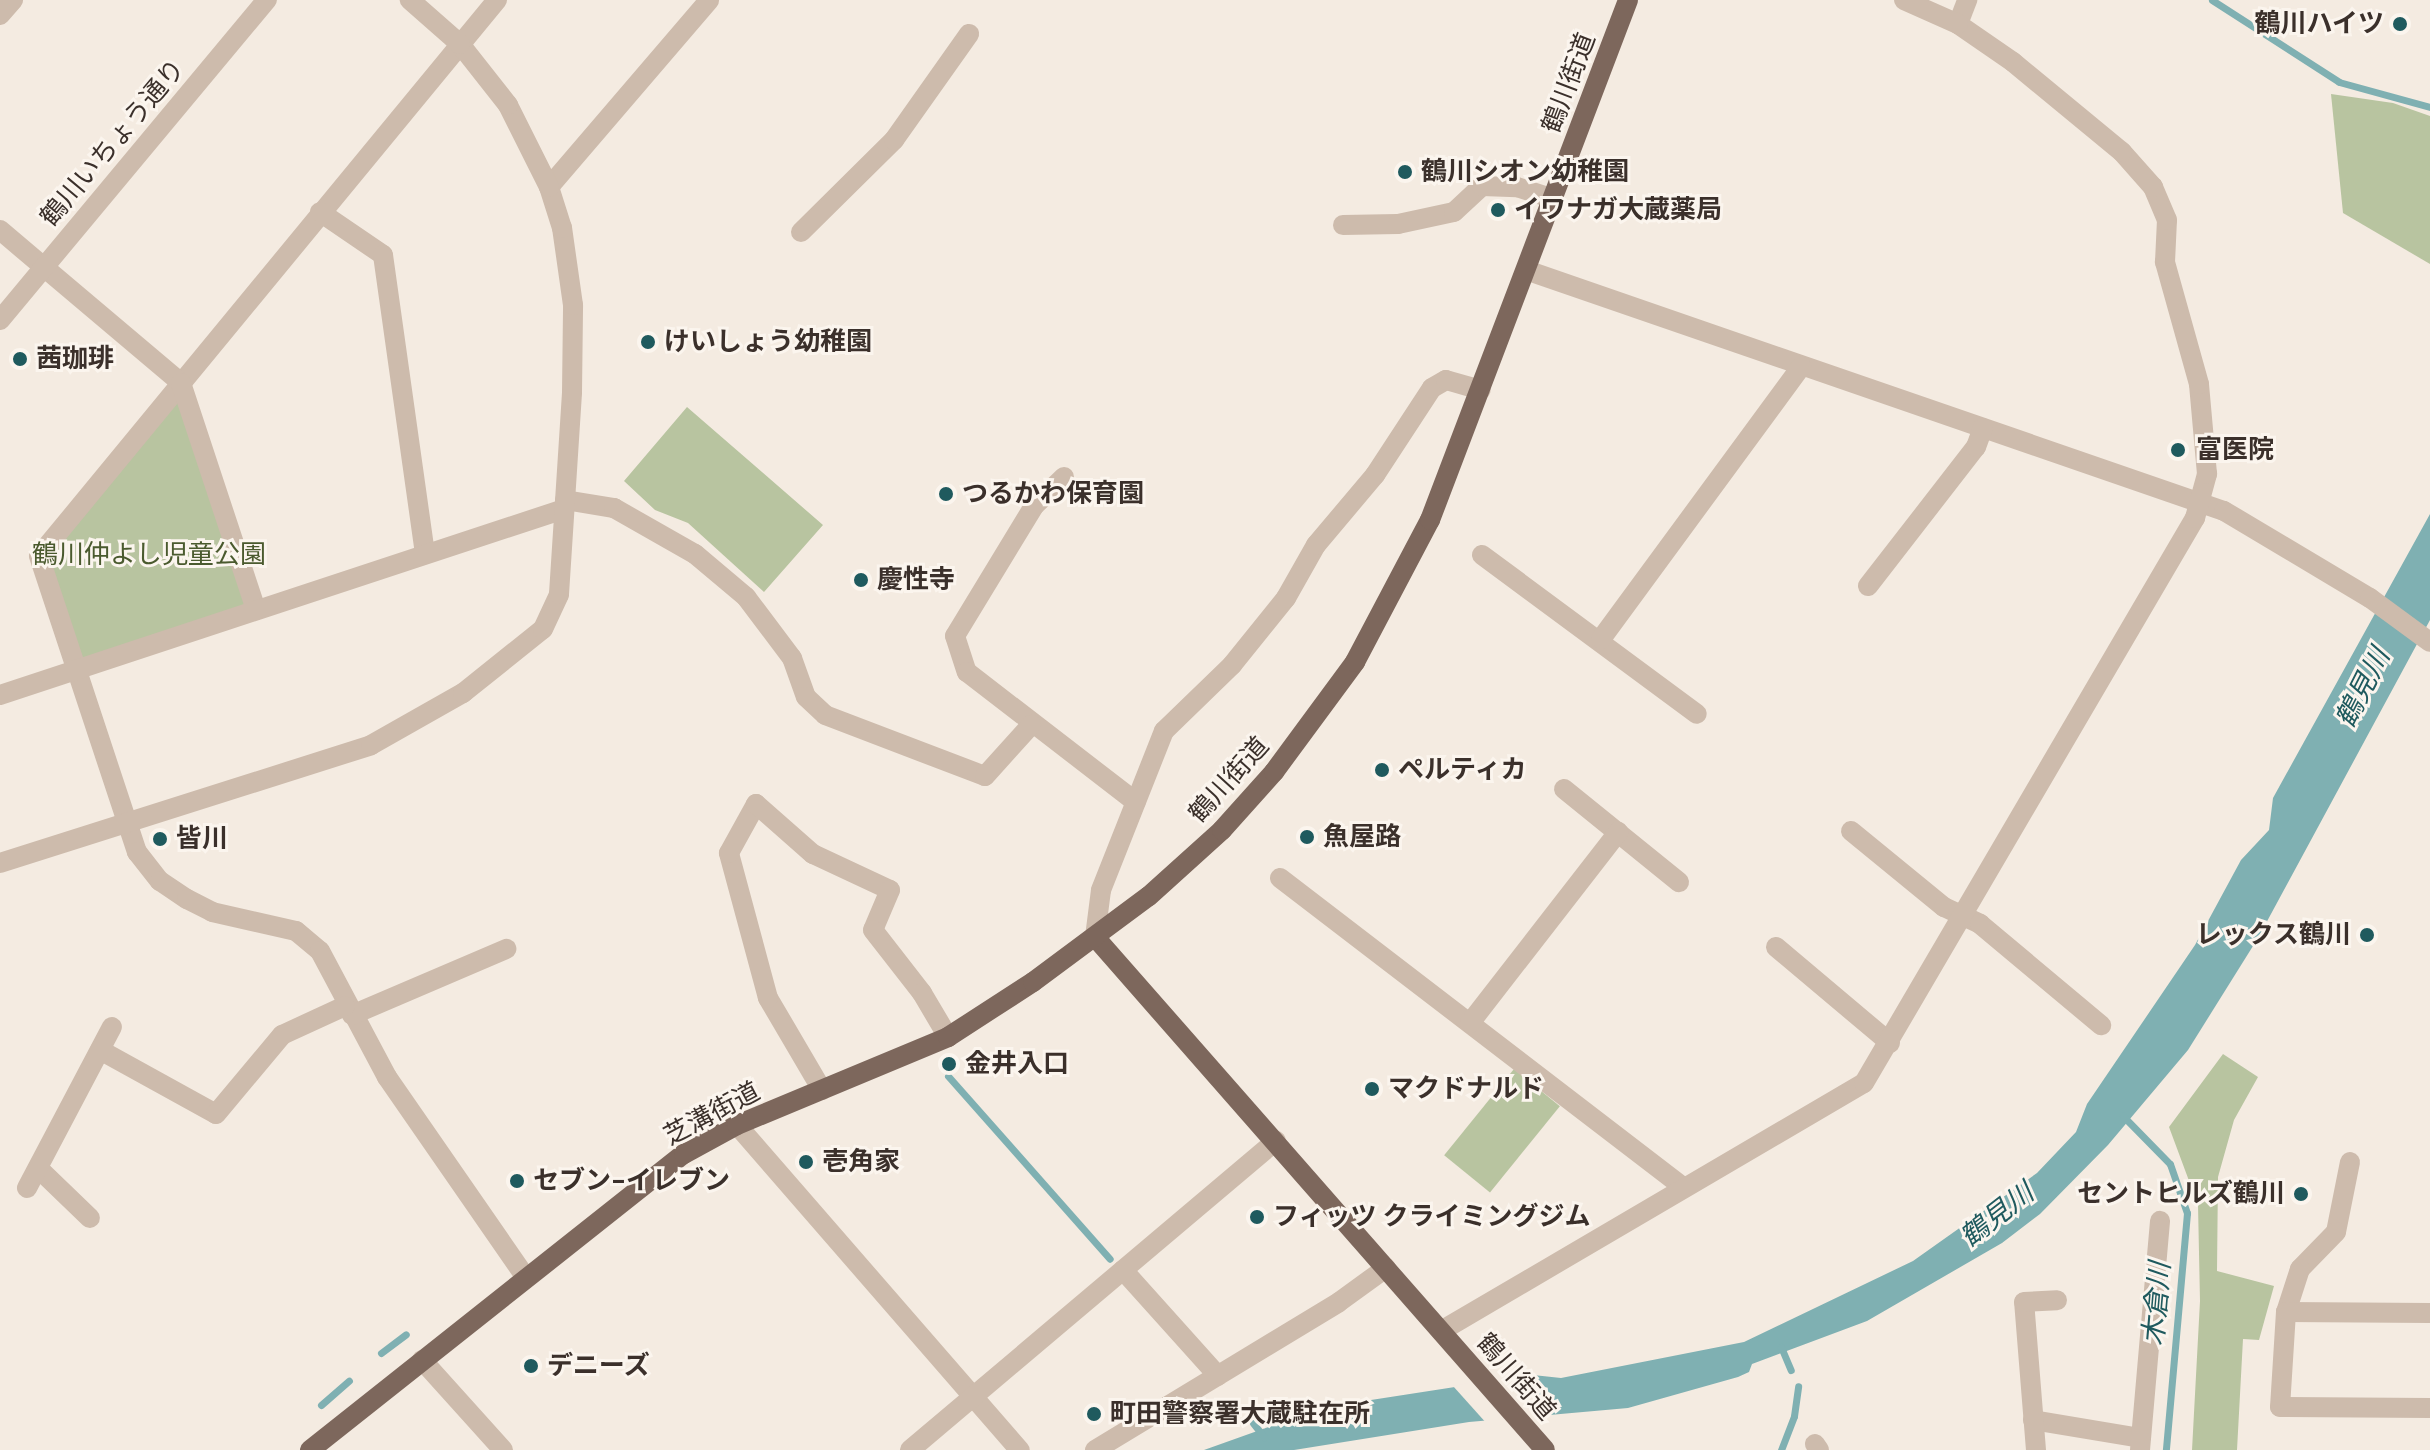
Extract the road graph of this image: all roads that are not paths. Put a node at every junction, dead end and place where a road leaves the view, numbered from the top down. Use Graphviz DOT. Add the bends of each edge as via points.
graph roads {
  1 [pos="13,0"];
  2 [pos="267,0"];
  3 [pos="410,0"];
  4 [pos="497,0"];
  5 [pos="709,0"];
  6 [pos="1628,0"];
  7 [pos="1904,0"];
  8 [pos="1967,0"];
  9 [pos="0,15"];
  10 [pos="1958,24"];
  11 [pos="969,34"];
  12 [pos="460,44"];
  13 [pos="549,187"];
  14 [pos="1553,199"];
  15 [pos="320,212"];
  16 [pos="1343,225"];
  17 [pos="0,230"];
  18 [pos="801,232"];
  19 [pos="44,267"];
  20 [pos="1526,270"];
  21 [pos="0,320"];
  22 [pos="1801,367"];
  23 [pos="181,383"];
  24 [pos="1481,390"];
  25 [pos="1983,428"];
  26 [pos="1064,477"];
  27 [pos="2200,502"];
  28 [pos="564,504"];
  29 [pos="425,553"];
  30 [pos="1482,555"];
  31 [pos="1868,586"];
  32 [pos="256,610"];
  33 [pos="1601,639"];
  34 [pos="2429,642"];
  35 [pos="74,671"];
  36 [pos="0,695"];
  37 [pos="1697,714"];
  38 [pos="1031,725"];
  39 [pos="1564,789"];
  40 [pos="1136,802"];
  41 [pos="125,823"];
  42 [pos="1851,831"];
  43 [pos="1618,832"];
  44 [pos="0,863"];
  45 [pos="1280,878"];
  46 [pos="1679,882"];
  47 [pos="1965,916"];
  48 [pos="1095,937"];
  49 [pos="1776,947"];
  50 [pos="506,949"];
  51 [pos="349,1010"];
  52 [pos="1470,1023"];
  53 [pos="2101,1025"];
  54 [pos="112,1027"];
  55 [pos="948,1037"];
  56 [pos="1890,1043"];
  57 [pos="100,1050"];
  58 [pos="822,1090"];
  59 [pos="737,1125"];
  60 [pos="1276,1141"];
  61 [pos="2350,1162"];
  62 [pos="38,1168"];
  63 [pos="1683,1187"];
  64 [pos="27,1188"];
  65 [pos="90,1218"];
  66 [pos="2160,1221"];
  67 [pos="1386,1268"];
  68 [pos="1123,1270"];
  69 [pos="526,1278"];
  70 [pos="2057,1300"];
  71 [pos="2286,1312"];
  72 [pos="2430,1313"];
  73 [pos="1441,1331"];
  74 [pos="422,1360"];
  75 [pos="1218,1376"];
  76 [pos="973,1396"];
  77 [pos="2430,1408"];
  78 [pos="2033,1420"];
  79 [pos="2140,1444"];
  80 [pos="310,1450"];
  81 [pos="503,1450"];
  82 [pos="910,1450"];
  83 [pos="1020,1450"];
  84 [pos="1095,1450"];
  85 [pos="1545,1450"];
  86 [pos="2036,1450"];
  1 -- 9 [label="street"];
  2 -- 19 [label="street, 鶴川いちょう通り"];
  3 -- 12 [label="street"];
  4 -- 12 [label="street"];
  5 -- 13 [label="street"];
  6 -- 14 [label="main road, 鶴川街道"];
  7 -- 10 [label="street"];
  8 -- 10 [label="street"];
  10 -- 27 [label="street" via="2122,152 2153,187 2167,220 2165,262 2199,384 2207,474"];
  11 -- 18 [label="street" via="894,140"];
  12 -- 13 [label="street" via="508,105"];
  12 -- 15 [label="street"];
  13 -- 28 [label="street" via="562,228 573,305"];
  14 -- 16 [label="street" via="1517,187 1482,186 1454,212 1398,224"];
  14 -- 20 [label="main road, 鶴川街道"];
  15 -- 23 [label="street"];
  15 -- 29 [label="street" via="383,255"];
  17 -- 19 [label="street"];
  19 -- 21 [label="street, 鶴川いちょう通り"];
  19 -- 23 [label="street"];
  20 -- 22 [label="street"];
  20 -- 24 [label="main road, 鶴川街道"];
  22 -- 25 [label="street"];
  22 -- 33 [label="street"];
  23 -- 32 [label="street"];
  23 -- 35 [label="street" via="39,556"];
  24 -- 40 [label="street" via="1446,380 1432,388 1375,475 1316,545 1286,598 1232,665 1164,731"];
  24 -- 48 [label="main road, 鶴川街道" via="1404,575 1325,706 1222,830"];
  25 -- 27 [label="street"];
  25 -- 31 [label="street" via="1976,447"];
  26 -- 38 [label="street" via="1034,506 955,636 967,672"];
  27 -- 34 [label="street" via="2244,520 2370,598"];
  27 -- 47 [label="street"];
  28 -- 29 [label="street"];
  28 -- 38 [label="street" via="614,508 695,554 746,597 792,658 806,697 825,715 985,776"];
  28 -- 41 [label="street" via="559,594 543,629 463,693 371,745"];
  29 -- 32 [label="street"];
  30 -- 33 [label="street"];
  32 -- 35 [label="street"];
  33 -- 37 [label="street"];
  35 -- 36 [label="street"];
  35 -- 41 [label="street"];
  38 -- 40 [label="street"];
  39 -- 43 [label="street"];
  40 -- 48 [label="street" via="1101,890"];
  41 -- 44 [label="street"];
  41 -- 51 [label="street" via="137,852 160,881 178,893 212,912 296,931 320,951"];
  42 -- 47 [label="street" via="1944,907"];
  43 -- 46 [label="street"];
  43 -- 52 [label="street"];
  45 -- 52 [label="street"];
  47 -- 53 [label="street"];
  47 -- 56 [label="street"];
  48 -- 55 [label="main road, 芝溝街道"];
  48 -- 60 [label="main road, 鶴川街道"];
  49 -- 56 [label="street"];
  50 -- 51 [label="street"];
  51 -- 57 [label="street" via="282,1035 216,1114"];
  51 -- 69 [label="street" via="387,1077"];
  52 -- 63 [label="street"];
  54 -- 57 [label="street"];
  55 -- 58 [label="main road, 芝溝街道"];
  55 -- 58 [label="street" via="873,930 890,890 813,854 756,804 729,853 768,998"];
  56 -- 63 [label="street" via="1864,1083"];
  57 -- 62 [label="street"];
  58 -- 59 [label="main road, 芝溝街道"];
  59 -- 69 [label="main road, 芝溝街道" via="684,1154"];
  59 -- 76 [label="street"];
  60 -- 67 [label="main road, 鶴川街道"];
  60 -- 68 [label="street"];
  61 -- 71 [label="street" via="2336,1232 2300,1269"];
  62 -- 64 [label="street"];
  62 -- 65 [label="street"];
  63 -- 73 [label="street"];
  66 -- 79 [label="street"];
  67 -- 73 [label="main road, 鶴川街道"];
  67 -- 75 [label="street"];
  68 -- 75 [label="street"];
  68 -- 76 [label="street"];
  69 -- 74 [label="main road, 芝溝街道"];
  70 -- 78 [label="street" via="2024,1302"];
  71 -- 72 [label="street"];
  71 -- 77 [label="street" via="2280,1407"];
  73 -- 85 [label="main road, 鶴川街道"];
  74 -- 80 [label="main road, 芝溝街道"];
  74 -- 81 [label="street"];
  75 -- 84 [label="street"];
  76 -- 82 [label="street"];
  76 -- 83 [label="street"];
  78 -- 79 [label="street"];
  78 -- 86 [label="street"];
}
